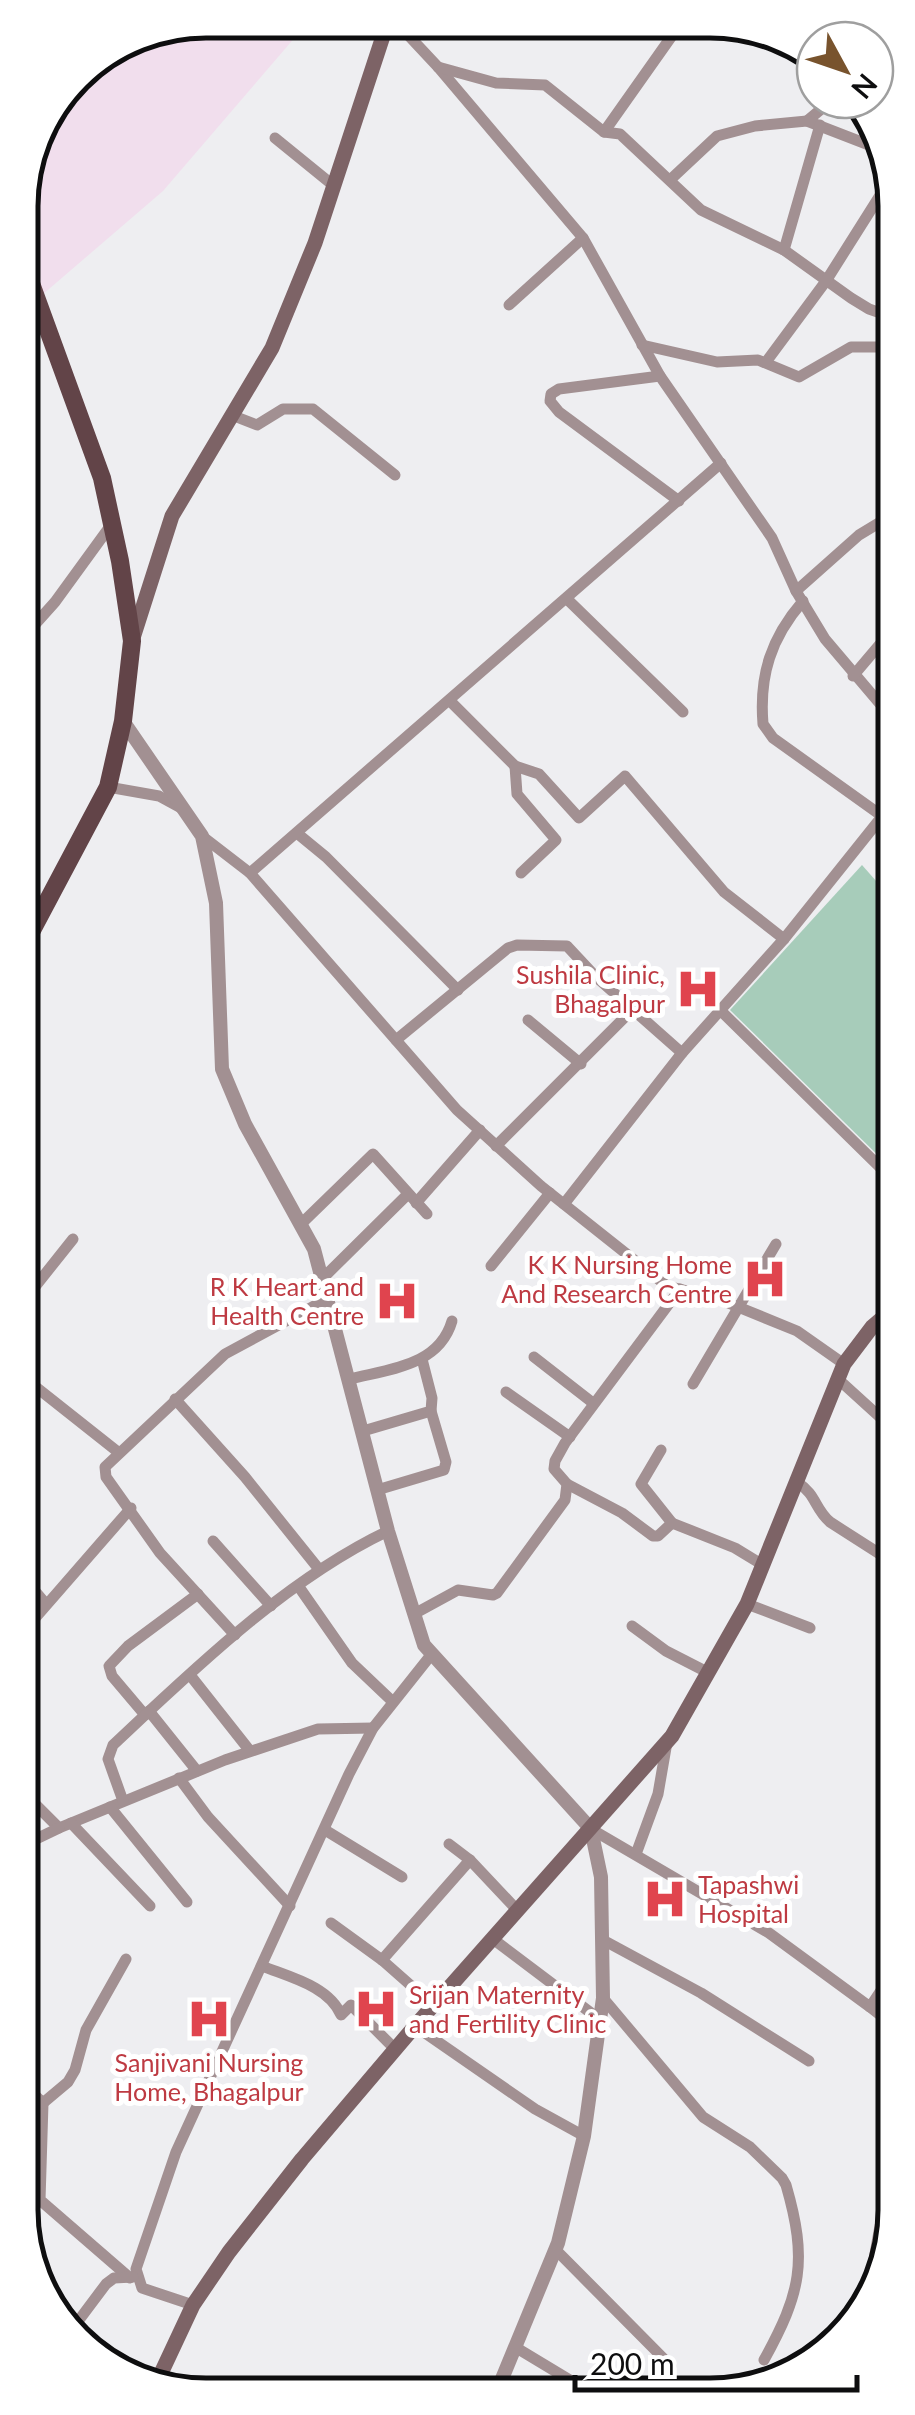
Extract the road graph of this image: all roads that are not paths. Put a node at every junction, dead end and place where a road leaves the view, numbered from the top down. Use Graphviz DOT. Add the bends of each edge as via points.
graph roads {
  1 [pos="385,38"];
  2 [pos="408,38"];
  3 [pos="670,38"];
  4 [pos="438,67"];
  5 [pos="816,120"];
  6 [pos="814,123"];
  7 [pos="604,132"];
  8 [pos="275,138"];
  9 [pos="866,144"];
  10 [pos="670,180"];
  11 [pos="334,186"];
  12 [pos="877,200"];
  13 [pos="583,238"];
  14 [pos="784,250"];
  15 [pos="826,281"];
  16 [pos="38,305"];
  17 [pos="508,305"];
  18 [pos="40,310"];
  19 [pos="878,312"];
  20 [pos="642,344"];
  21 [pos="878,347"];
  22 [pos="766,362"];
  23 [pos="660,376"];
  24 [pos="234,416"];
  25 [pos="721,463"];
  26 [pos="395,474"];
  27 [pos="679,500"];
  28 [pos="878,524"];
  29 [pos="111,525"];
  30 [pos="799,596"];
  31 [pos="567,598"];
  32 [pos="38,620"];
  33 [pos="132,642"];
  34 [pos="878,647"];
  35 [pos="854,676"];
  36 [pos="450,700"];
  37 [pos="878,702"];
  38 [pos="683,712"];
  39 [pos="123,720"];
  40 [pos="515,766"];
  41 [pos="108,786"];
  42 [pos="188,813"];
  43 [pos="878,813"];
  44 [pos="878,821"];
  45 [pos="298,834"];
  46 [pos="202,836"];
  47 [pos="250,872"];
  48 [pos="521,873"];
  49 [pos="38,919"];
  50 [pos="784,939"];
  51 [pos="458,990"];
  52 [pos="633,1010"];
  53 [pos="721,1011"];
  54 [pos="528,1020"];
  55 [pos="396,1040"];
  56 [pos="682,1053"];
  57 [pos="581,1064"];
  58 [pos="480,1130"];
  59 [pos="496,1146"];
  60 [pos="878,1165"];
  61 [pos="550,1193"];
  62 [pos="412,1198"];
  63 [pos="564,1204"];
  64 [pos="426,1214"];
  65 [pos="301,1224"];
  66 [pos="72,1239"];
  67 [pos="776,1244"];
  68 [pos="491,1266"];
  69 [pos="322,1279"];
  70 [pos="38,1283"];
  71 [pos="680,1289"];
  72 [pos="327,1298"];
  73 [pos="737,1305"];
  74 [pos="452,1321"];
  75 [pos="877,1322"];
  76 [pos="534,1357"];
  77 [pos="422,1359"];
  78 [pos="841,1372"];
  79 [pos="350,1379"];
  80 [pos="694,1384"];
  81 [pos="38,1389"];
  82 [pos="506,1392"];
  83 [pos="175,1399"];
  84 [pos="593,1404"];
  85 [pos="431,1411"];
  86 [pos="877,1412"];
  87 [pos="362,1431"];
  88 [pos="570,1436"];
  89 [pos="661,1450"];
  90 [pos="118,1452"];
  91 [pos="798,1482"];
  92 [pos="567,1484"];
  93 [pos="377,1490"];
  94 [pos="131,1508"];
  95 [pos="672,1523"];
  96 [pos="388,1531"];
  97 [pos="213,1541"];
  98 [pos="877,1552"];
  99 [pos="763,1564"];
  100 [pos="318,1568"];
  101 [pos="299,1587"];
  102 [pos="198,1594"];
  103 [pos="38,1595"];
  104 [pos="46,1604"];
  105 [pos="747,1604"];
  106 [pos="270,1606"];
  107 [pos="38,1614"];
  108 [pos="414,1614"];
  109 [pos="632,1626"];
  110 [pos="810,1628"];
  111 [pos="236,1635"];
  112 [pos="431,1655"];
  113 [pos="708,1672"];
  114 [pos="190,1675"];
  115 [pos="392,1701"];
  116 [pos="147,1713"];
  117 [pos="373,1728"];
  118 [pos="667,1742"];
  119 [pos="250,1751"];
  120 [pos="198,1771"];
  121 [pos="180,1778"];
  122 [pos="124,1801"];
  123 [pos="38,1804"];
  124 [pos="110,1807"];
  125 [pos="66,1826"];
  126 [pos="325,1830"];
  127 [pos="591,1830"];
  128 [pos="38,1836"];
  129 [pos="449,1844"];
  130 [pos="636,1854"];
  131 [pos="470,1860"];
  132 [pos="402,1877"];
  133 [pos="187,1902"];
  134 [pos="150,1906"];
  135 [pos="290,1906"];
  136 [pos="518,1910"];
  137 [pos="332,1923"];
  138 [pos="492,1938"];
  139 [pos="603,1940"];
  140 [pos="126,1959"];
  141 [pos="382,1960"];
  142 [pos="262,1966"];
  143 [pos="877,1997"];
  144 [pos="603,1998"];
  145 [pos="433,2005"];
  146 [pos="870,2007"];
  147 [pos="877,2013"];
  148 [pos="598,2019"];
  149 [pos="415,2026"];
  150 [pos="395,2050"];
  151 [pos="809,2061"];
  152 [pos="38,2098"];
  153 [pos="43,2103"];
  154 [pos="584,2136"];
  155 [pos="556,2249"];
  156 [pos="134,2277"];
  157 [pos="193,2305"];
  158 [pos="79,2320"];
  159 [pos="515,2346"];
  160 [pos="764,2360"];
  161 [pos="671,2366"];
  162 [pos="162,2371"];
  163 [pos="502,2378"];
  164 [pos="567,2378"];
  1 -- 11 [label="main road"];
  2 -- 4 [label="street"];
  3 -- 7 [label="street"];
  4 -- 7 [label="street" via="496,83 545,85"];
  4 -- 13 [label="street"];
  5 -- 6 [label="street"];
  6 -- 9 [label="street"];
  6 -- 10 [label="street" via="717,136"];
  6 -- 14 [label="street"];
  7 -- 10 [label="street" via="620,134"];
  8 -- 11 [label="street"];
  10 -- 14 [label="street" via="701,210"];
  11 -- 24 [label="main road" via="272,348"];
  12 -- 15 [label="street"];
  13 -- 17 [label="street"];
  13 -- 20 [label="street"];
  14 -- 15 [label="street"];
  15 -- 19 [label="street"];
  15 -- 22 [label="street"];
  16 -- 18 [label="main road"];
  18 -- 29 [label="main road" via="102,478"];
  20 -- 22 [label="street" via="717,362"];
  20 -- 23 [label="street"];
  21 -- 22 [label="street" via="851,347 799,377"];
  23 -- 25 [label="street"];
  23 -- 27 [label="street" via="558,389 550,402"];
  24 -- 26 [label="street" via="257,424 283,409 313,409"];
  24 -- 33 [label="main road" via="172,516"];
  25 -- 27 [label="street"];
  25 -- 30 [label="street" via="772,538"];
  27 -- 31 [label="street"];
  28 -- 30 [label="street"];
  29 -- 32 [label="street"];
  29 -- 33 [label="main road"];
  30 -- 35 [label="street"];
  30 -- 43 [label="street" via="769,653 763,724"];
  31 -- 36 [label="street"];
  31 -- 38 [label="street"];
  33 -- 39 [label="main road"];
  34 -- 35 [label="street"];
  35 -- 37 [label="street"];
  36 -- 40 [label="street"];
  36 -- 45 [label="street"];
  39 -- 41 [label="main road"];
  39 -- 42 [label="street"];
  40 -- 48 [label="street" via="517,794 556,840"];
  40 -- 50 [label="street" via="539,774 579,818 624,776 724,892"];
  41 -- 42 [label="street" via="159,796"];
  41 -- 49 [label="main road"];
  42 -- 46 [label="street"];
  44 -- 50 [label="street"];
  45 -- 47 [label="street"];
  45 -- 51 [label="street"];
  46 -- 47 [label="street"];
  46 -- 65 [label="street" via="216,903 222,1069"];
  47 -- 55 [label="street"];
  50 -- 53 [label="street"];
  51 -- 52 [label="street" via="508,948 561,945"];
  51 -- 55 [label="street"];
  52 -- 56 [label="street"];
  52 -- 57 [label="street"];
  53 -- 56 [label="street"];
  53 -- 60 [label="street"];
  54 -- 57 [label="street"];
  55 -- 58 [label="street"];
  56 -- 63 [label="street"];
  57 -- 59 [label="street"];
  58 -- 59 [label="street"];
  58 -- 62 [label="street"];
  59 -- 61 [label="street"];
  61 -- 63 [label="street"];
  61 -- 68 [label="street"];
  62 -- 64 [label="street"];
  62 -- 65 [label="street" via="373,1154"];
  62 -- 69 [label="street"];
  63 -- 71 [label="street" via="667,1286"];
  65 -- 69 [label="street"];
  66 -- 70 [label="street"];
  67 -- 73 [label="street"];
  69 -- 72 [label="street"];
  71 -- 73 [label="street"];
  71 -- 84 [label="street"];
  72 -- 79 [label="street"];
  72 -- 83 [label="street" via="225,1354"];
  73 -- 78 [label="street" via="811,1338"];
  73 -- 80 [label="street"];
  74 -- 77 [label="street" via="436,1350"];
  75 -- 78 [label="main road"];
  76 -- 84 [label="street"];
  77 -- 79 [label="street"];
  77 -- 85 [label="street"];
  78 -- 86 [label="street"];
  78 -- 91 [label="main road"];
  79 -- 87 [label="street"];
  81 -- 90 [label="street"];
  82 -- 88 [label="street"];
  83 -- 90 [label="street"];
  83 -- 100 [label="street"];
  84 -- 88 [label="street"];
  85 -- 87 [label="street"];
  85 -- 93 [label="street" via="444,1470"];
  87 -- 93 [label="street"];
  88 -- 92 [label="street" via="554,1469"];
  89 -- 95 [label="street" via="641,1484"];
  90 -- 94 [label="street" via="105,1472"];
  91 -- 98 [label="street" via="822,1515"];
  91 -- 99 [label="main road"];
  92 -- 95 [label="street" via="653,1536"];
  92 -- 108 [label="street" via="565,1500 497,1593 458,1590"];
  93 -- 96 [label="street"];
  94 -- 102 [label="street"];
  94 -- 104 [label="street"];
  95 -- 99 [label="street"];
  96 -- 100 [label="street"];
  96 -- 108 [label="street"];
  97 -- 106 [label="street"];
  99 -- 105 [label="main road"];
  100 -- 101 [label="street"];
  101 -- 106 [label="street"];
  101 -- 115 [label="street" via="352,1664"];
  102 -- 111 [label="street"];
  102 -- 116 [label="street" via="109,1666"];
  103 -- 104 [label="street"];
  104 -- 107 [label="street"];
  105 -- 110 [label="street"];
  105 -- 113 [label="main road"];
  106 -- 111 [label="street"];
  108 -- 112 [label="street"];
  109 -- 113 [label="street"];
  111 -- 114 [label="street"];
  112 -- 115 [label="street"];
  112 -- 127 [label="street"];
  113 -- 118 [label="main road"];
  114 -- 116 [label="street"];
  114 -- 119 [label="street"];
  115 -- 117 [label="street"];
  116 -- 120 [label="street"];
  116 -- 122 [label="street" via="108,1753"];
  117 -- 119 [label="street" via="318,1729"];
  117 -- 126 [label="street"];
  118 -- 127 [label="main road"];
  118 -- 130 [label="street" via="658,1794"];
  119 -- 120 [label="street"];
  120 -- 121 [label="street"];
  121 -- 122 [label="street"];
  121 -- 135 [label="street"];
  122 -- 124 [label="street"];
  123 -- 125 [label="street"];
  124 -- 125 [label="street"];
  124 -- 133 [label="street"];
  125 -- 128 [label="street"];
  125 -- 134 [label="street"];
  126 -- 132 [label="street"];
  126 -- 135 [label="street"];
  127 -- 130 [label="street"];
  127 -- 136 [label="main road"];
  127 -- 139 [label="street"];
  129 -- 131 [label="street"];
  130 -- 146 [label="street" via="769,1934"];
  131 -- 136 [label="street"];
  131 -- 141 [label="street"];
  135 -- 142 [label="street"];
  136 -- 138 [label="main road"];
  137 -- 141 [label="street"];
  138 -- 145 [label="main road"];
  138 -- 148 [label="street"];
  139 -- 144 [label="street"];
  139 -- 151 [label="street"];
  140 -- 153 [label="street" via="86,2030 75,2070"];
  141 -- 145 [label="street"];
  142 -- 150 [label="street" via="318,1989 341,2015 351,2004"];
  142 -- 156 [label="street" via="176,2152"];
  143 -- 146 [label="street"];
  144 -- 148 [label="street"];
  144 -- 160 [label="street" via="703,2117 738,2137 786,2185 800,2275"];
  145 -- 149 [label="main road"];
  146 -- 147 [label="street"];
  148 -- 154 [label="street"];
  149 -- 150 [label="main road"];
  149 -- 154 [label="street"];
  150 -- 157 [label="main road" via="302,2159"];
  152 -- 153 [label="street"];
  153 -- 156 [label="street" via="40,2200"];
  154 -- 155 [label="street"];
  155 -- 159 [label="street"];
  155 -- 161 [label="street"];
  156 -- 157 [label="street" via="149,2292"];
  156 -- 158 [label="street" via="106,2284"];
  157 -- 162 [label="main road"];
  159 -- 163 [label="street"];
  159 -- 164 [label="street"];
}
